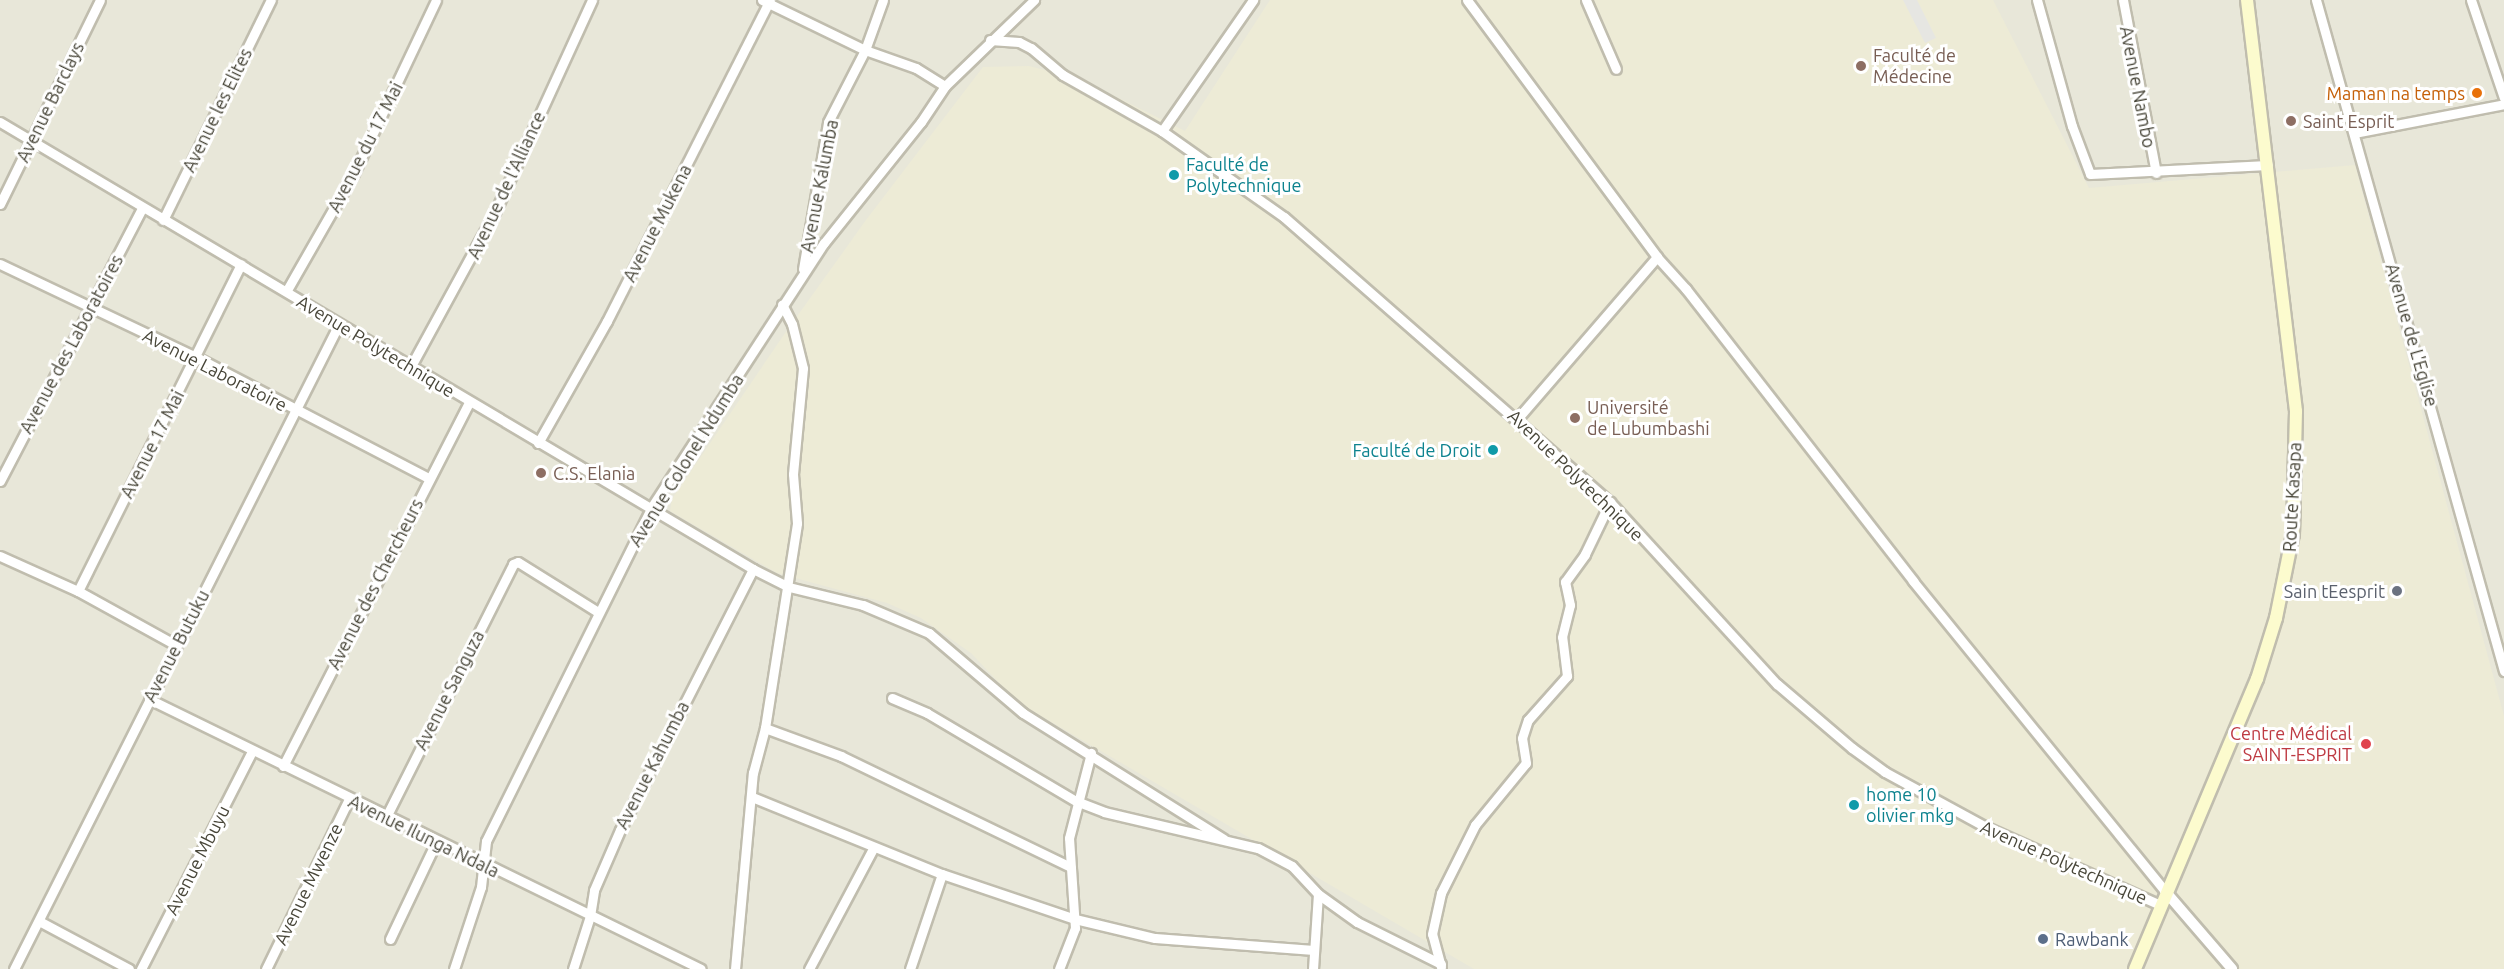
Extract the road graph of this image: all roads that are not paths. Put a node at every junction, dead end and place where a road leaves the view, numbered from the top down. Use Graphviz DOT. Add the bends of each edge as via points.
graph roads {
  1 [pos="100,0"];
  2 [pos="271,0"];
  3 [pos="436,0"];
  4 [pos="592,0"];
  5 [pos="883,0"];
  6 [pos="1034,0"];
  7 [pos="1253,0"];
  8 [pos="1467,0"];
  9 [pos="1586,0"];
  10 [pos="2037,0"];
  11 [pos="2123,0"];
  12 [pos="2247,0"];
  13 [pos="2316,0"];
  14 [pos="2471,0"];
  15 [pos="767,1"];
  16 [pos="990,40"];
  17 [pos="865,50"];
  18 [pos="1616,69"];
  19 [pos="945,86"];
  20 [pos="2504,98"];
  21 [pos="2504,104"];
  22 [pos="0,122"];
  23 [pos="1162,131"];
  24 [pos="2354,133"];
  25 [pos="31,140"];
  26 [pos="2268,165"];
  27 [pos="2156,173"];
  28 [pos="0,204"];
  29 [pos="142,208"];
  30 [pos="163,219"];
  31 [pos="1657,257"];
  32 [pos="0,264"];
  33 [pos="241,264"];
  34 [pos="802,274"];
  35 [pos="286,290"];
  36 [pos="782,304"];
  37 [pos="90,308"];
  38 [pos="339,324"];
  39 [pos="196,357"];
  40 [pos="411,366"];
  41 [pos="469,402"];
  42 [pos="295,411"];
  43 [pos="1518,418"];
  44 [pos="538,443"];
  45 [pos="428,478"];
  46 [pos="0,481"];
  47 [pos="1610,502"];
  48 [pos="651,508"];
  49 [pos="0,556"];
  50 [pos="753,569"];
  51 [pos="789,586"];
  52 [pos="78,591"];
  53 [pos="598,612"];
  54 [pos="176,645"];
  55 [pos="2504,671"];
  56 [pos="892,698"];
  57 [pos="149,699"];
  58 [pos="765,728"];
  59 [pos="252,751"];
  60 [pos="1091,753"];
  61 [pos="283,766"];
  62 [pos="752,797"];
  63 [pos="349,799"];
  64 [pos="1076,801"];
  65 [pos="386,817"];
  66 [pos="1224,839"];
  67 [pos="436,842"];
  68 [pos="874,847"];
  69 [pos="481,865"];
  70 [pos="1071,867"];
  71 [pos="942,874"];
  72 [pos="2166,891"];
  73 [pos="1318,894"];
  74 [pos="2160,905"];
  75 [pos="590,916"];
  76 [pos="1075,919"];
  77 [pos="39,921"];
  78 [pos="390,939"];
  79 [pos="1314,950"];
  80 [pos="687,966"];
  81 [pos="1441,966"];
  82 [pos="14,969"];
  83 [pos="129,969"];
  84 [pos="141,969"];
  85 [pos="266,969"];
  86 [pos="454,969"];
  87 [pos="573,969"];
  88 [pos="701,969"];
  89 [pos="735,969"];
  90 [pos="809,969"];
  91 [pos="910,969"];
  92 [pos="1059,969"];
  93 [pos="1313,969"];
  94 [pos="2135,969"];
  95 [pos="2232,969"];
  1 -- 25 [label="street, Avenue Barclays"];
  2 -- 30 [label="street, Avenue les Elites"];
  3 -- 35 [label="street, Avenue du 17 Mai" via="354,173"];
  4 -- 40 [label="street, Avenue de l'Alliance" via="495,212"];
  5 -- 17 [label="street, Avenue Kalumba"];
  6 -- 16 [label="street, Avenue Colonel Ndumba"];
  7 -- 23 [label="street"];
  8 -- 31 [label="street"];
  9 -- 18 [label="street"];
  10 -- 27 [label="street" via="2086,169 2098,176"];
  11 -- 27 [label="street, Avenue Nambo"];
  12 -- 26 [label="main road, Route Kasapa"];
  13 -- 24 [label="street, Avenue de L'Eglise"];
  14 -- 20 [label="street"];
  15 -- 17 [label="street"];
  15 -- 44 [label="street, Avenue Mukena" via="607,321"];
  16 -- 19 [label="street, Avenue Colonel Ndumba"];
  16 -- 23 [label="street, Avenue Polytechnique" via="1019,42 1063,75"];
  17 -- 19 [label="street" via="921,70"];
  17 -- 34 [label="street, Avenue Kalumba" via="828,122"];
  19 -- 34 [label="street, Avenue Colonel Ndumba"];
  21 -- 24 [label="street"];
  22 -- 25 [label="street, Avenue Polytechnique"];
  23 -- 43 [label="street, Avenue Polytechnique" via="1284,217"];
  24 -- 55 [label="street, Avenue de L'Eglise"];
  25 -- 28 [label="street, Avenue Barclays"];
  25 -- 29 [label="street, Avenue Polytechnique"];
  26 -- 27 [label="street"];
  26 -- 72 [label="main road, Route Kasapa" via="2296,411 2293,534 2276,618 2257,679"];
  29 -- 30 [label="street, Avenue Polytechnique"];
  29 -- 37 [label="street, Avenue des Laboratoires"];
  30 -- 33 [label="street, Avenue Polytechnique"];
  31 -- 43 [label="street"];
  31 -- 72 [label="street" via="1913,581"];
  32 -- 37 [label="street, Avenue Laboratoire"];
  33 -- 35 [label="street, Avenue Polytechnique"];
  33 -- 39 [label="street, Avenue 17 Mai"];
  34 -- 36 [label="street, Avenue Colonel Ndumba"];
  35 -- 38 [label="street, Avenue Polytechnique"];
  36 -- 48 [label="street, Avenue Colonel Ndumba"];
  36 -- 51 [label="street" via="792,324 804,374 793,474 797,523"];
  37 -- 39 [label="street, Avenue Laboratoire"];
  37 -- 46 [label="street, Avenue des Laboratoires"];
  38 -- 40 [label="street, Avenue Polytechnique"];
  38 -- 42 [label="street, Avenue Butuku"];
  39 -- 42 [label="street, Avenue Laboratoire"];
  39 -- 52 [label="street, Avenue 17 Mai"];
  40 -- 41 [label="street, Avenue Polytechnique"];
  41 -- 44 [label="street, Avenue Polytechnique"];
  41 -- 45 [label="street, Avenue des Chercheurs"];
  42 -- 45 [label="street, Avenue Laboratoire"];
  42 -- 54 [label="street, Avenue Butuku"];
  43 -- 47 [label="street, Avenue Polytechnique"];
  44 -- 48 [label="street, Avenue Polytechnique"];
  45 -- 61 [label="street, Avenue des Chercheurs"];
  47 -- 74 [label="street, Avenue Polytechnique" via="1777,684 1852,748 1885,772 1986,827"];
  47 -- 81 [label="street" via="1585,554 1565,582 1570,605 1562,637 1567,676 1528,720 1522,738 1526,763 1474,825 1441,893 1432,934"];
  48 -- 50 [label="street, Avenue Polytechnique"];
  48 -- 53 [label="street, Avenue Colonel Ndumba"];
  49 -- 52 [label="street"];
  50 -- 51 [label="street, Avenue Polytechnique"];
  50 -- 75 [label="street, Avenue Kahumba" via="620,830 594,890"];
  51 -- 58 [label="street"];
  51 -- 60 [label="street, Avenue Polytechnique" via="907,621 960,657 982,681 1023,713"];
  52 -- 54 [label="street"];
  53 -- 65 [label="street, Avenue Sanguza" via="518,562 513,564"];
  53 -- 69 [label="street, Avenue Colonel Ndumba" via="486,841"];
  54 -- 57 [label="street, Avenue Butuku"];
  56 -- 64 [label="street" via="927,713"];
  57 -- 59 [label="street, Avenue Ilunga Ndala"];
  57 -- 77 [label="street, Avenue Butuku"];
  58 -- 62 [label="street" via="755,760"];
  58 -- 70 [label="street" via="841,756"];
  59 -- 61 [label="street, Avenue Ilunga Ndala"];
  59 -- 84 [label="street, Avenue Mbuyu"];
  60 -- 64 [label="street"];
  60 -- 66 [label="street, Avenue Polytechnique"];
  61 -- 63 [label="street, Avenue Ilunga Ndala"];
  62 -- 68 [label="street"];
  62 -- 89 [label="street"];
  63 -- 65 [label="street, Avenue Ilunga Ndala"];
  63 -- 85 [label="street, Avenue Mwenze"];
  64 -- 66 [label="street" via="1104,812"];
  64 -- 70 [label="street" via="1068,844"];
  65 -- 67 [label="street, Avenue Ilunga Ndala"];
  66 -- 73 [label="street" via="1258,848 1292,866"];
  67 -- 69 [label="street, Avenue Ilunga Ndala"];
  67 -- 78 [label="street"];
  68 -- 71 [label="street"];
  68 -- 90 [label="street"];
  69 -- 75 [label="street, Avenue Ilunga Ndala"];
  69 -- 86 [label="street, Avenue Colonel Ndumba" via="481,887"];
  70 -- 76 [label="street"];
  71 -- 76 [label="street"];
  71 -- 91 [label="street"];
  72 -- 74 [label="main road, Route Kasapa"];
  72 -- 95 [label="street"];
  73 -- 79 [label="street"];
  73 -- 81 [label="street" via="1357,922"];
  74 -- 94 [label="main road, Route Kasapa"];
  75 -- 80 [label="street, Avenue Ilunga Ndala"];
  75 -- 87 [label="street, Avenue Kahumba"];
  76 -- 79 [label="street" via="1155,938"];
  76 -- 92 [label="street"];
  77 -- 82 [label="street, Avenue Butuku"];
  77 -- 83 [label="street"];
  79 -- 93 [label="street"];
  80 -- 88 [label="street, Avenue Ilunga Ndala"];
}
